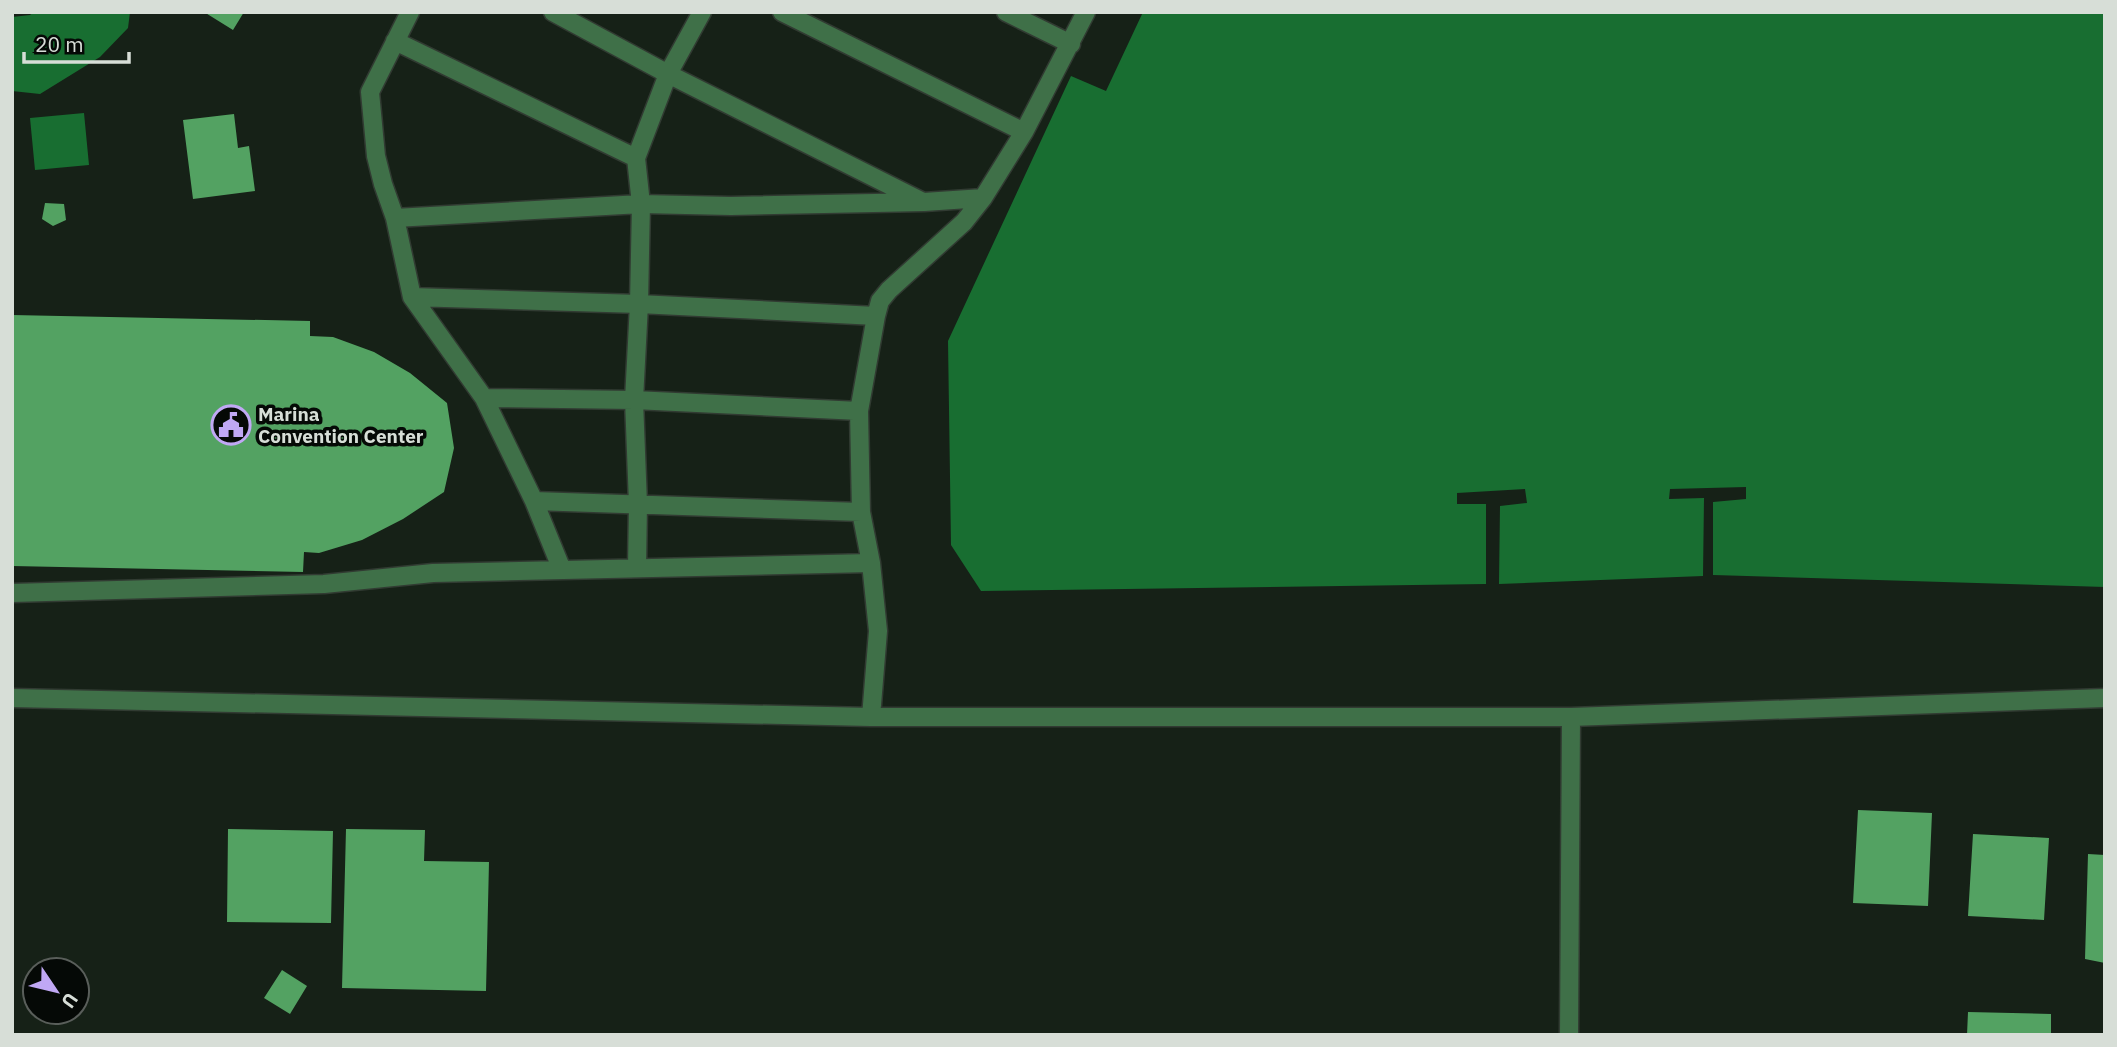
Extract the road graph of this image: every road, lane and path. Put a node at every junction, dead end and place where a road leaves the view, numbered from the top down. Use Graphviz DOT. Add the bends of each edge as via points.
graph roads {
  1 [pos="410,12"];
  2 [pos="553,12"];
  3 [pos="702,12"];
  4 [pos="782,12"];
  5 [pos="1006,12"];
  6 [pos="1086,12"];
  7 [pos="395,41"];
  8 [pos="1070,44"];
  9 [pos="668,74"];
  10 [pos="1024,132"];
  11 [pos="636,158"];
  12 [pos="983,198"];
  13 [pos="923,202"];
  14 [pos="641,204"];
  15 [pos="395,218"];
  16 [pos="412,297"];
  17 [pos="639,304"];
  18 [pos="876,316"];
  19 [pos="484,398"];
  20 [pos="634,400"];
  21 [pos="859,411"];
  22 [pos="534,501"];
  23 [pos="638,504"];
  24 [pos="861,512"];
  25 [pos="870,562"];
  26 [pos="637,568"];
  27 [pos="562,570"];
  28 [pos="12,593"];
  29 [pos="12,698"];
  30 [pos="2105,698"];
  31 [pos="871,717"];
  32 [pos="1571,717"];
  33 [pos="1569,1035"];
  1 -- 7 [label="street"];
  2 -- 9 [label="street"];
  3 -- 9 [label="street"];
  4 -- 10 [label="street"];
  5 -- 8 [label="street"];
  6 -- 8 [label="street"];
  7 -- 11 [label="street"];
  7 -- 15 [label="street" via="370,92 376,156"];
  8 -- 10 [label="street"];
  9 -- 11 [label="street"];
  9 -- 13 [label="street"];
  10 -- 12 [label="street"];
  11 -- 14 [label="street"];
  12 -- 13 [label="street"];
  12 -- 18 [label="street" via="964,222 889,290"];
  13 -- 14 [label="street"];
  14 -- 15 [label="street"];
  14 -- 17 [label="street"];
  15 -- 16 [label="street"];
  16 -- 17 [label="street"];
  16 -- 19 [label="street"];
  17 -- 18 [label="street"];
  17 -- 20 [label="street"];
  18 -- 21 [label="street"];
  19 -- 20 [label="street"];
  19 -- 22 [label="street"];
  20 -- 21 [label="street"];
  20 -- 23 [label="street"];
  21 -- 24 [label="street"];
  22 -- 23 [label="street"];
  22 -- 27 [label="street"];
  23 -- 24 [label="street"];
  23 -- 26 [label="street"];
  24 -- 25 [label="street"];
  25 -- 26 [label="street"];
  25 -- 31 [label="street" via="878,631"];
  26 -- 27 [label="street"];
  27 -- 28 [label="street" via="433,573 324,584"];
  29 -- 31 [label="street"];
  30 -- 32 [label="street"];
  31 -- 32 [label="street"];
  32 -- 33 [label="street"];
}
